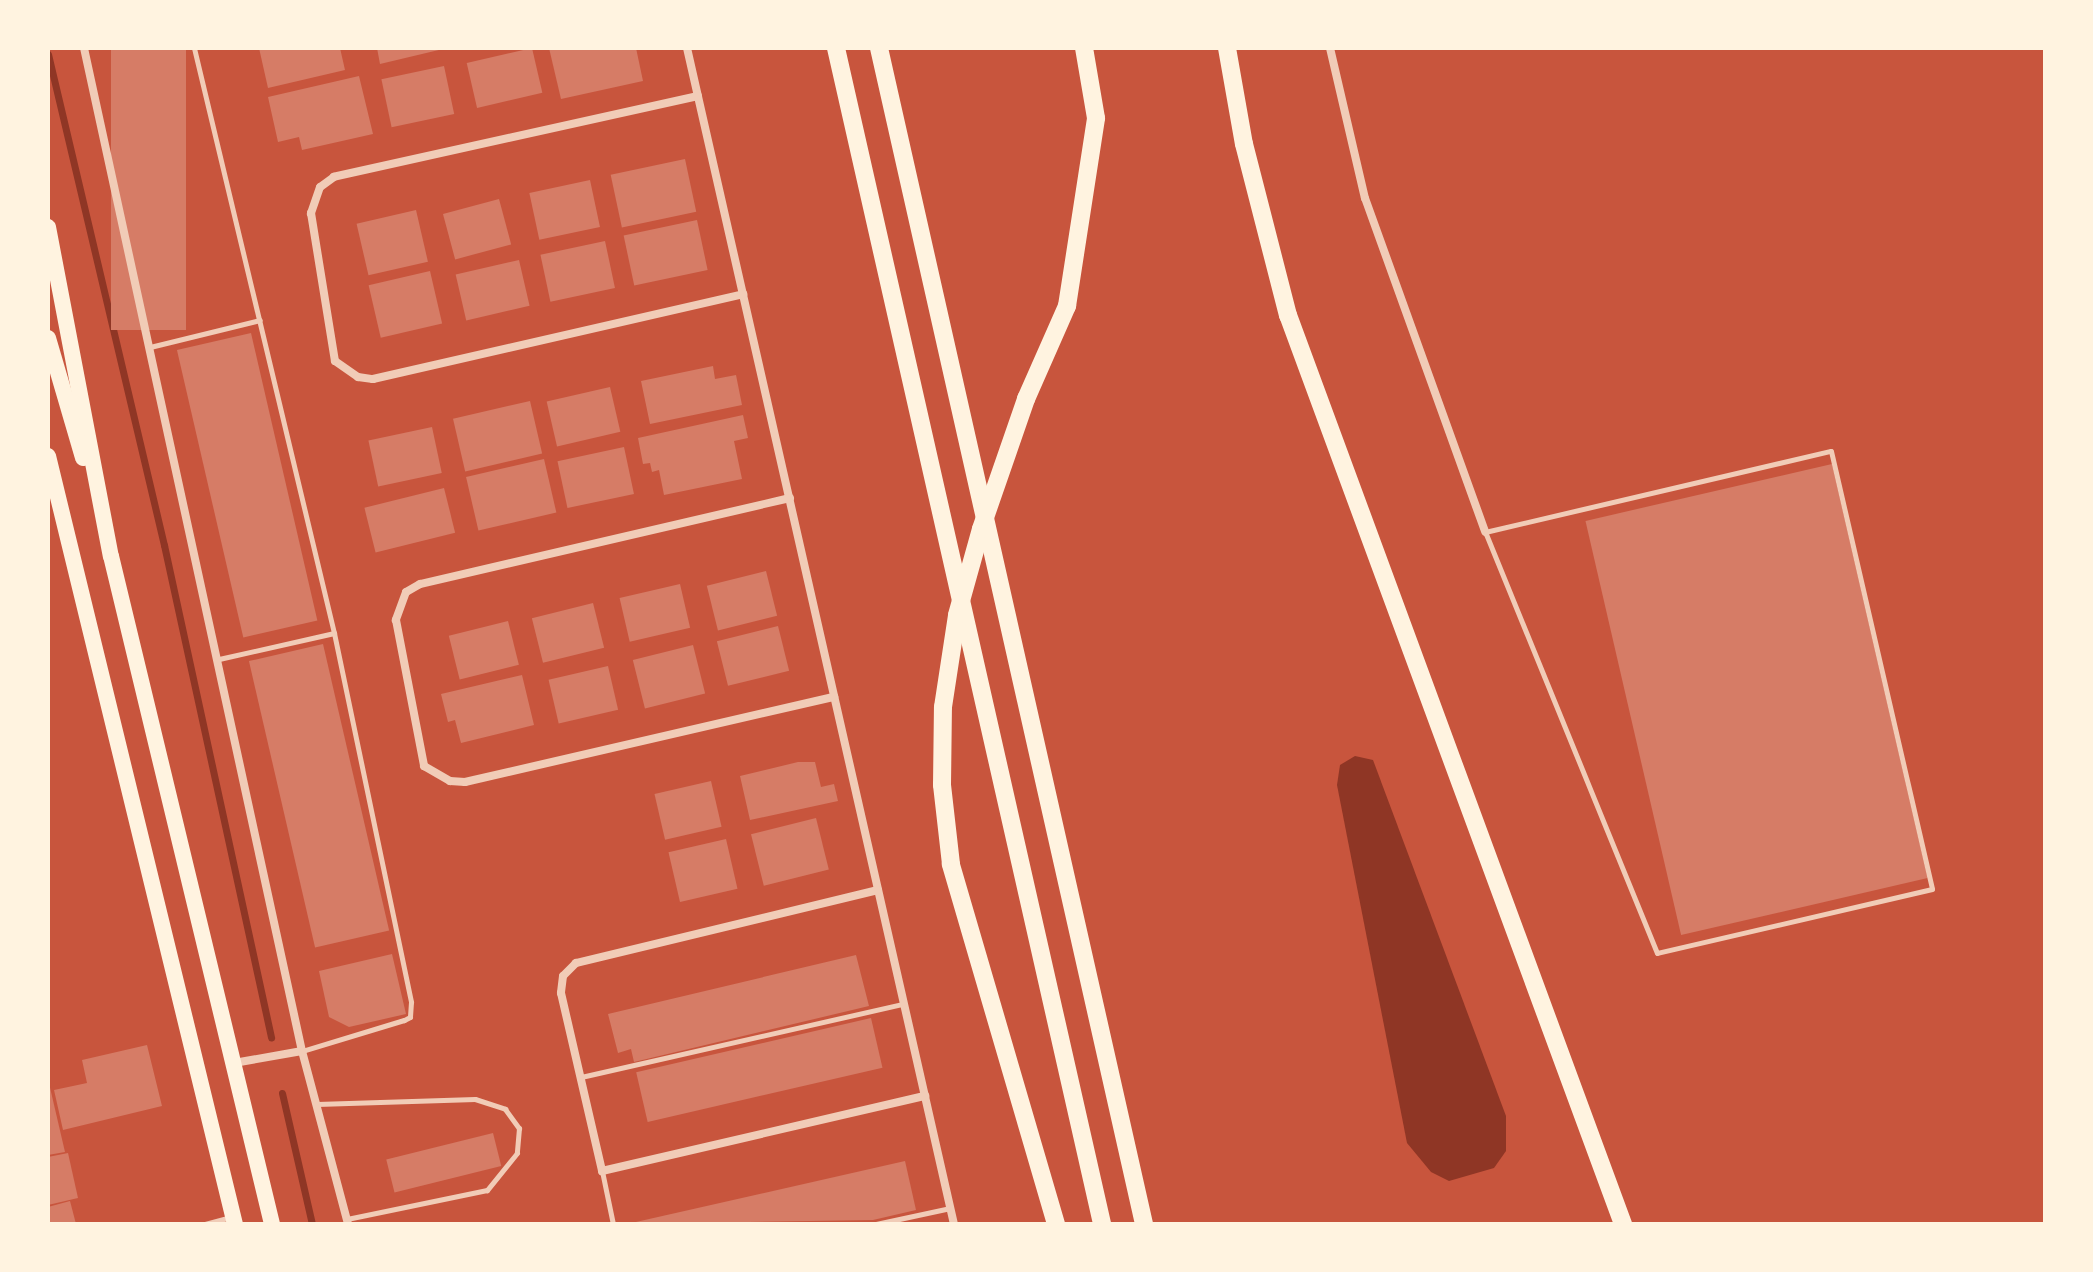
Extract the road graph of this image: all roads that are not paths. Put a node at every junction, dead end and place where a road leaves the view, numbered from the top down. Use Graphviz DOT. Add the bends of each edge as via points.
graph roads {
  1 [pos="84,48"];
  2 [pos="194,48"];
  3 [pos="687,48"];
  4 [pos="836,48"];
  5 [pos="879,48"];
  6 [pos="1084,48"];
  7 [pos="1227,48"];
  8 [pos="1330,48"];
  9 [pos="698,96"];
  10 [pos="48,227"];
  11 [pos="743,294"];
  12 [pos="260,320"];
  13 [pos="48,338"];
  14 [pos="150,347"];
  15 [pos="48,456"];
  16 [pos="790,498"];
  17 [pos="48,503"];
  18 [pos="1485,532"];
  19 [pos="111,556"];
  20 [pos="84,602"];
  21 [pos="334,633"];
  22 [pos="219,659"];
  23 [pos="834,697"];
  24 [pos="878,890"];
  25 [pos="904,1004"];
  26 [pos="302,1051"];
  27 [pos="233,1063"];
  28 [pos="580,1077"];
  29 [pos="925,1096"];
  30 [pos="317,1104"];
  31 [pos="602,1171"];
  32 [pos="950,1208"];
  33 [pos="234,1220"];
  34 [pos="348,1222"];
  35 [pos="205,1224"];
  36 [pos="272,1224"];
  37 [pos="613,1224"];
  38 [pos="876,1224"];
  39 [pos="954,1224"];
  40 [pos="1056,1224"];
  41 [pos="1102,1224"];
  42 [pos="1144,1224"];
  43 [pos="1623,1224"];
  1 -- 14 [label="street"];
  2 -- 12 [label="lane"];
  3 -- 9 [label="street"];
  4 -- 41 [label="highway"];
  5 -- 42 [label="highway"];
  6 -- 40 [label="highway" via="1096,118 1067,306 1026,399 981,529 955,627 943,707 942,785 951,864"];
  7 -- 43 [label="highway" via="1244,144 1288,315"];
  8 -- 18 [label="street" via="1365,198"];
  9 -- 11 [label="street"];
  9 -- 11 [label="street" via="334,177 320,187 311,213 335,361 358,377 373,379"];
  10 -- 19 [label="highway"];
  11 -- 16 [label="street"];
  12 -- 14 [label="lane"];
  12 -- 21 [label="lane"];
  13 -- 19 [label="highway"];
  14 -- 22 [label="street"];
  15 -- 20 [label="highway"];
  16 -- 23 [label="street"];
  16 -- 23 [label="street" via="420,584 406,592 396,620 424,766 450,781 465,782"];
  17 -- 20 [label="highway"];
  18 -- 18 [label="lane" via="1831,451 1932,889 1657,953"];
  19 -- 27 [label="highway"];
  20 -- 33 [label="highway"];
  21 -- 22 [label="lane"];
  21 -- 26 [label="lane" via="412,1011 389,1027"];
  22 -- 26 [label="street"];
  23 -- 24 [label="street"];
  24 -- 25 [label="street"];
  24 -- 28 [label="street" via="576,963 563,976 561,993"];
  25 -- 28 [label="lane"];
  25 -- 29 [label="street"];
  26 -- 27 [label="street"];
  26 -- 30 [label="street"];
  27 -- 36 [label="highway"];
  28 -- 31 [label="street"];
  29 -- 31 [label="street"];
  29 -- 32 [label="street"];
  30 -- 34 [label="street"];
  30 -- 34 [label="lane" via="475,1099 505,1109 519,1128 517,1153 487,1190"];
  31 -- 37 [label="lane"];
  32 -- 38 [label="lane"];
  32 -- 39 [label="street"];
  33 -- 35 [label="lane"];
}
